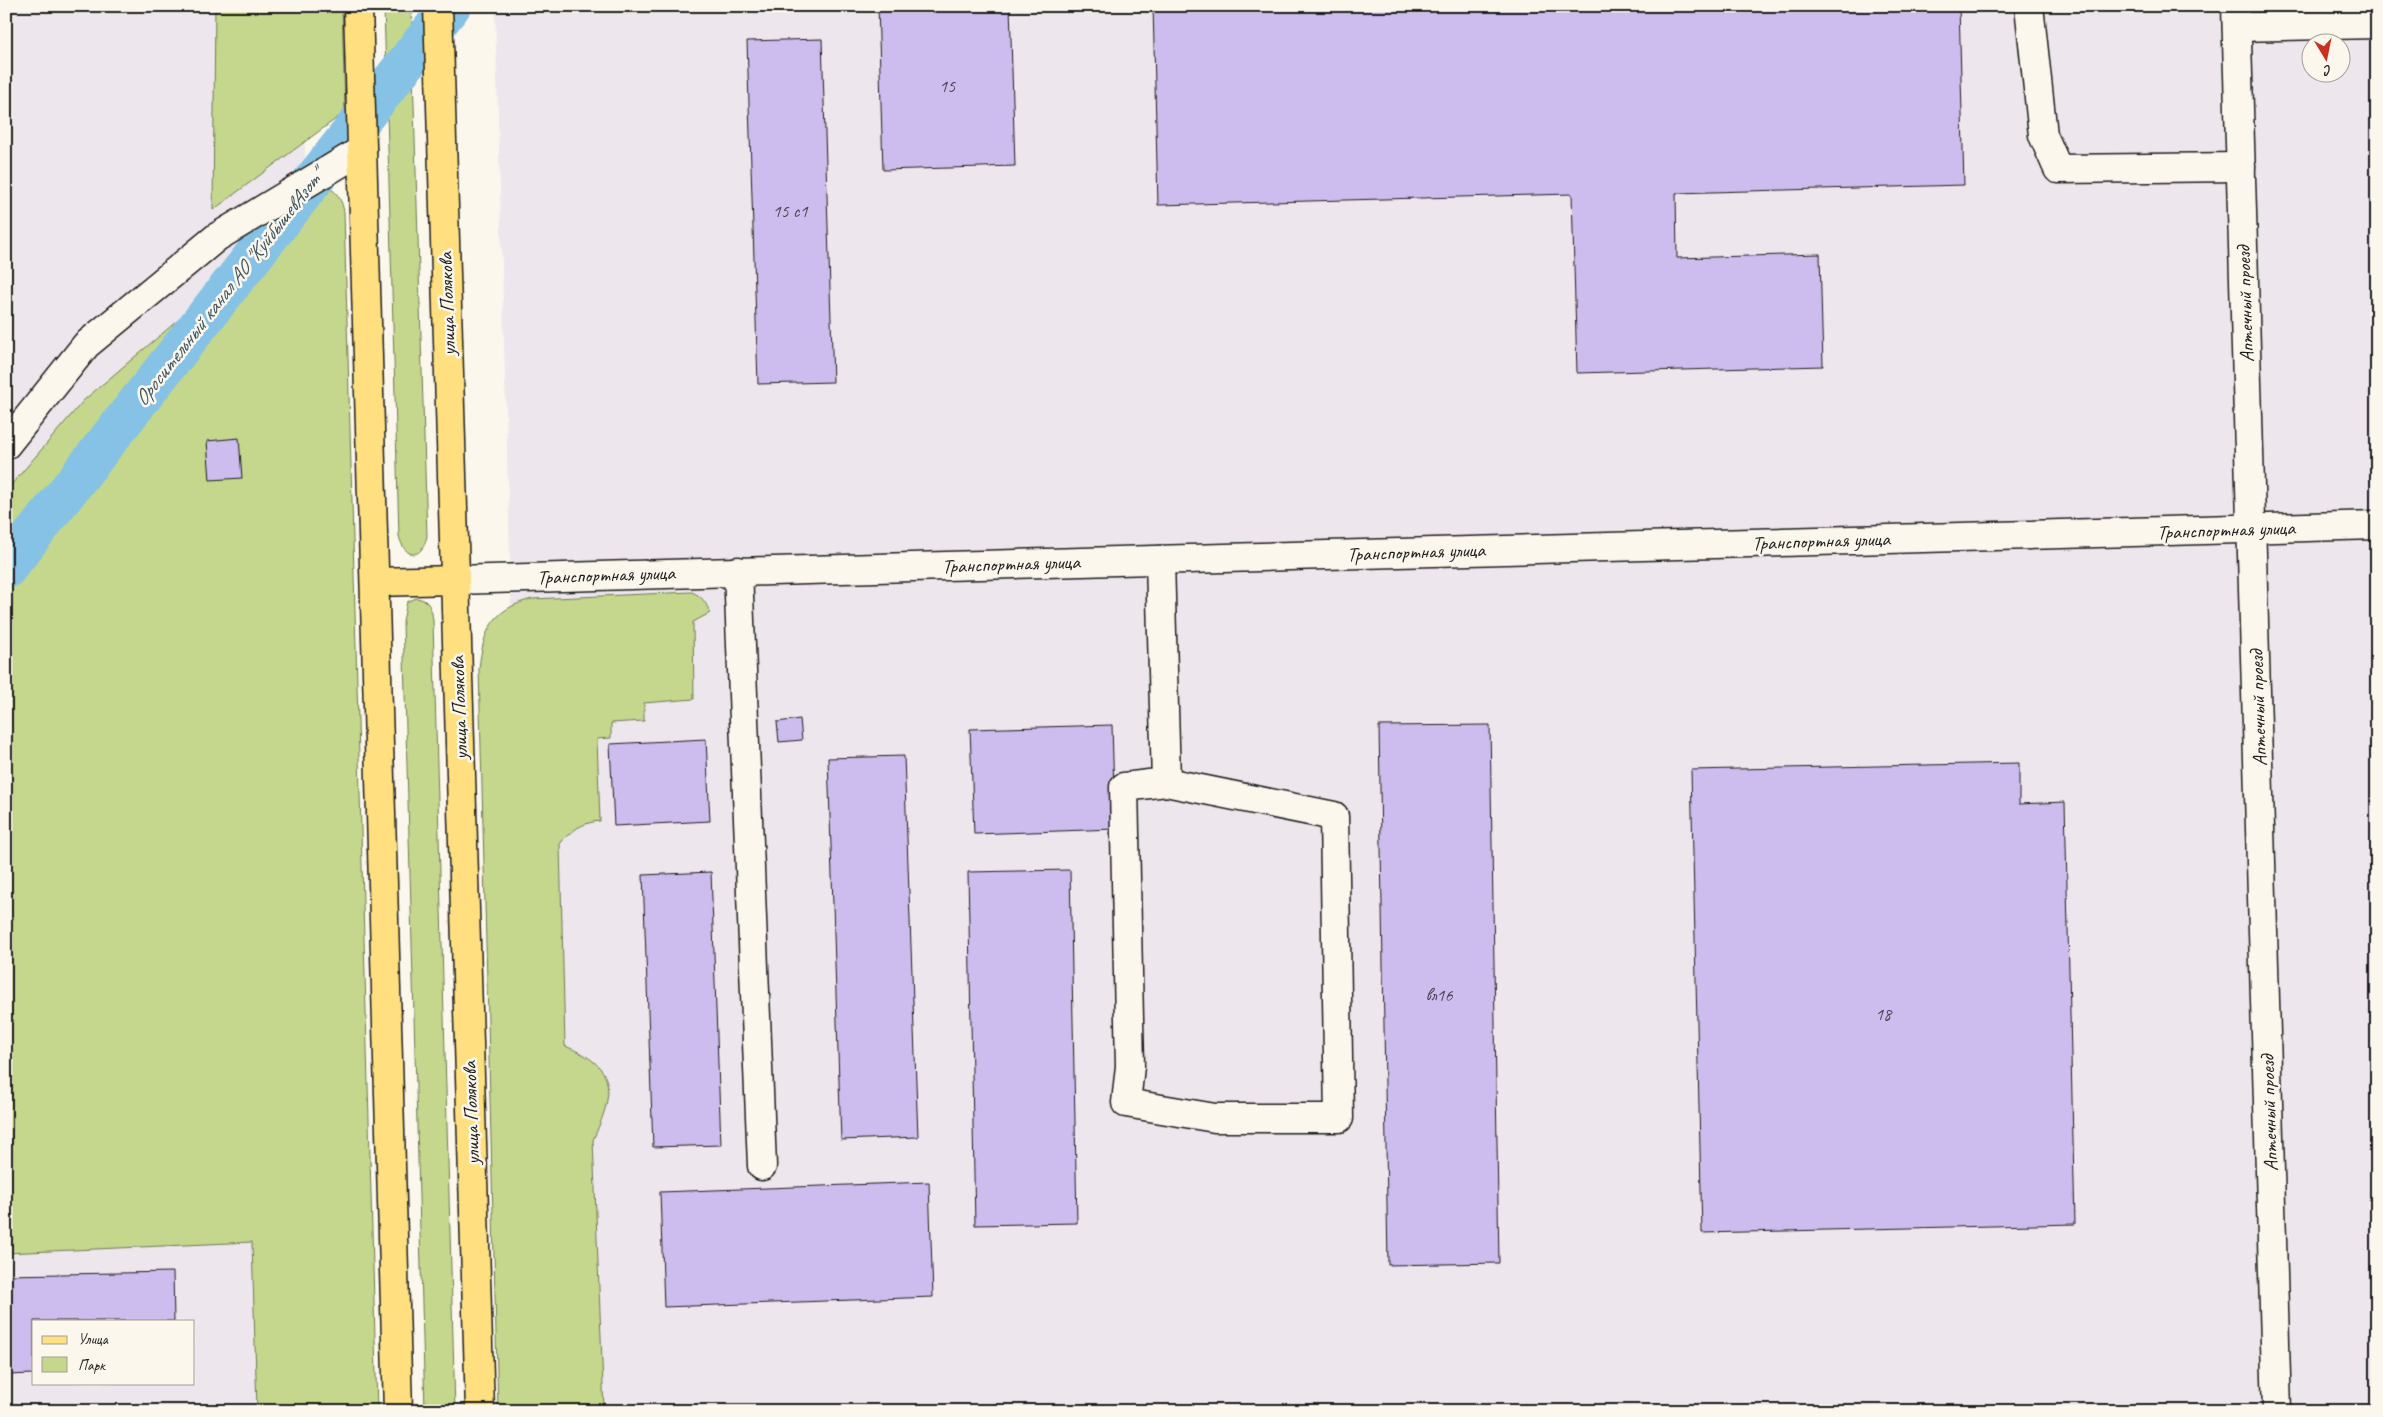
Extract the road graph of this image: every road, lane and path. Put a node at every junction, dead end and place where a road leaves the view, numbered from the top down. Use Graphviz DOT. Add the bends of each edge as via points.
graph roads {
  1 [pos="358,6"];
  2 [pos="438,6"];
  3 [pos="2029,6"];
  4 [pos="2236,17"];
  5 [pos="2377,24"];
  6 [pos="362,150"];
  7 [pos="2241,167"];
  8 [pos="6,445"];
  9 [pos="2377,525"];
  10 [pos="2253,529"];
  11 [pos="1160,560"];
  12 [pos="738,571"];
  13 [pos="455,580"];
  14 [pos="375,582"];
  15 [pos="1166,782"];
  16 [pos="762,1166"];
  17 [pos="398,1411"];
  18 [pos="480,1411"];
  19 [pos="2277,1411"];
  1 -- 6 [label="main road"];
  2 -- 13 [label="main road, улица Полякова"];
  3 -- 7 [label="street" via="2043,135 2058,169"];
  4 -- 5 [label="street"];
  4 -- 7 [label="street, Аптечный проезд"];
  6 -- 8 [label="street" via="218,237 86,345"];
  6 -- 14 [label="main road"];
  7 -- 10 [label="street, Аптечный проезд"];
  9 -- 10 [label="street, Транспортная улица"];
  10 -- 11 [label="street, Транспортная улица"];
  10 -- 19 [label="street, Аптечный проезд"];
  11 -- 12 [label="street, Транспортная улица"];
  11 -- 15 [label="street"];
  12 -- 13 [label="street, Транспортная улица"];
  12 -- 16 [label="street"];
  13 -- 14 [label="main road"];
  13 -- 18 [label="main road, улица Полякова"];
  14 -- 17 [label="main road"];
  15 -- 15 [label="street" via="1124,787 1130,1066 1126,1103 1215,1118 1339,1118 1334,816"];
}
